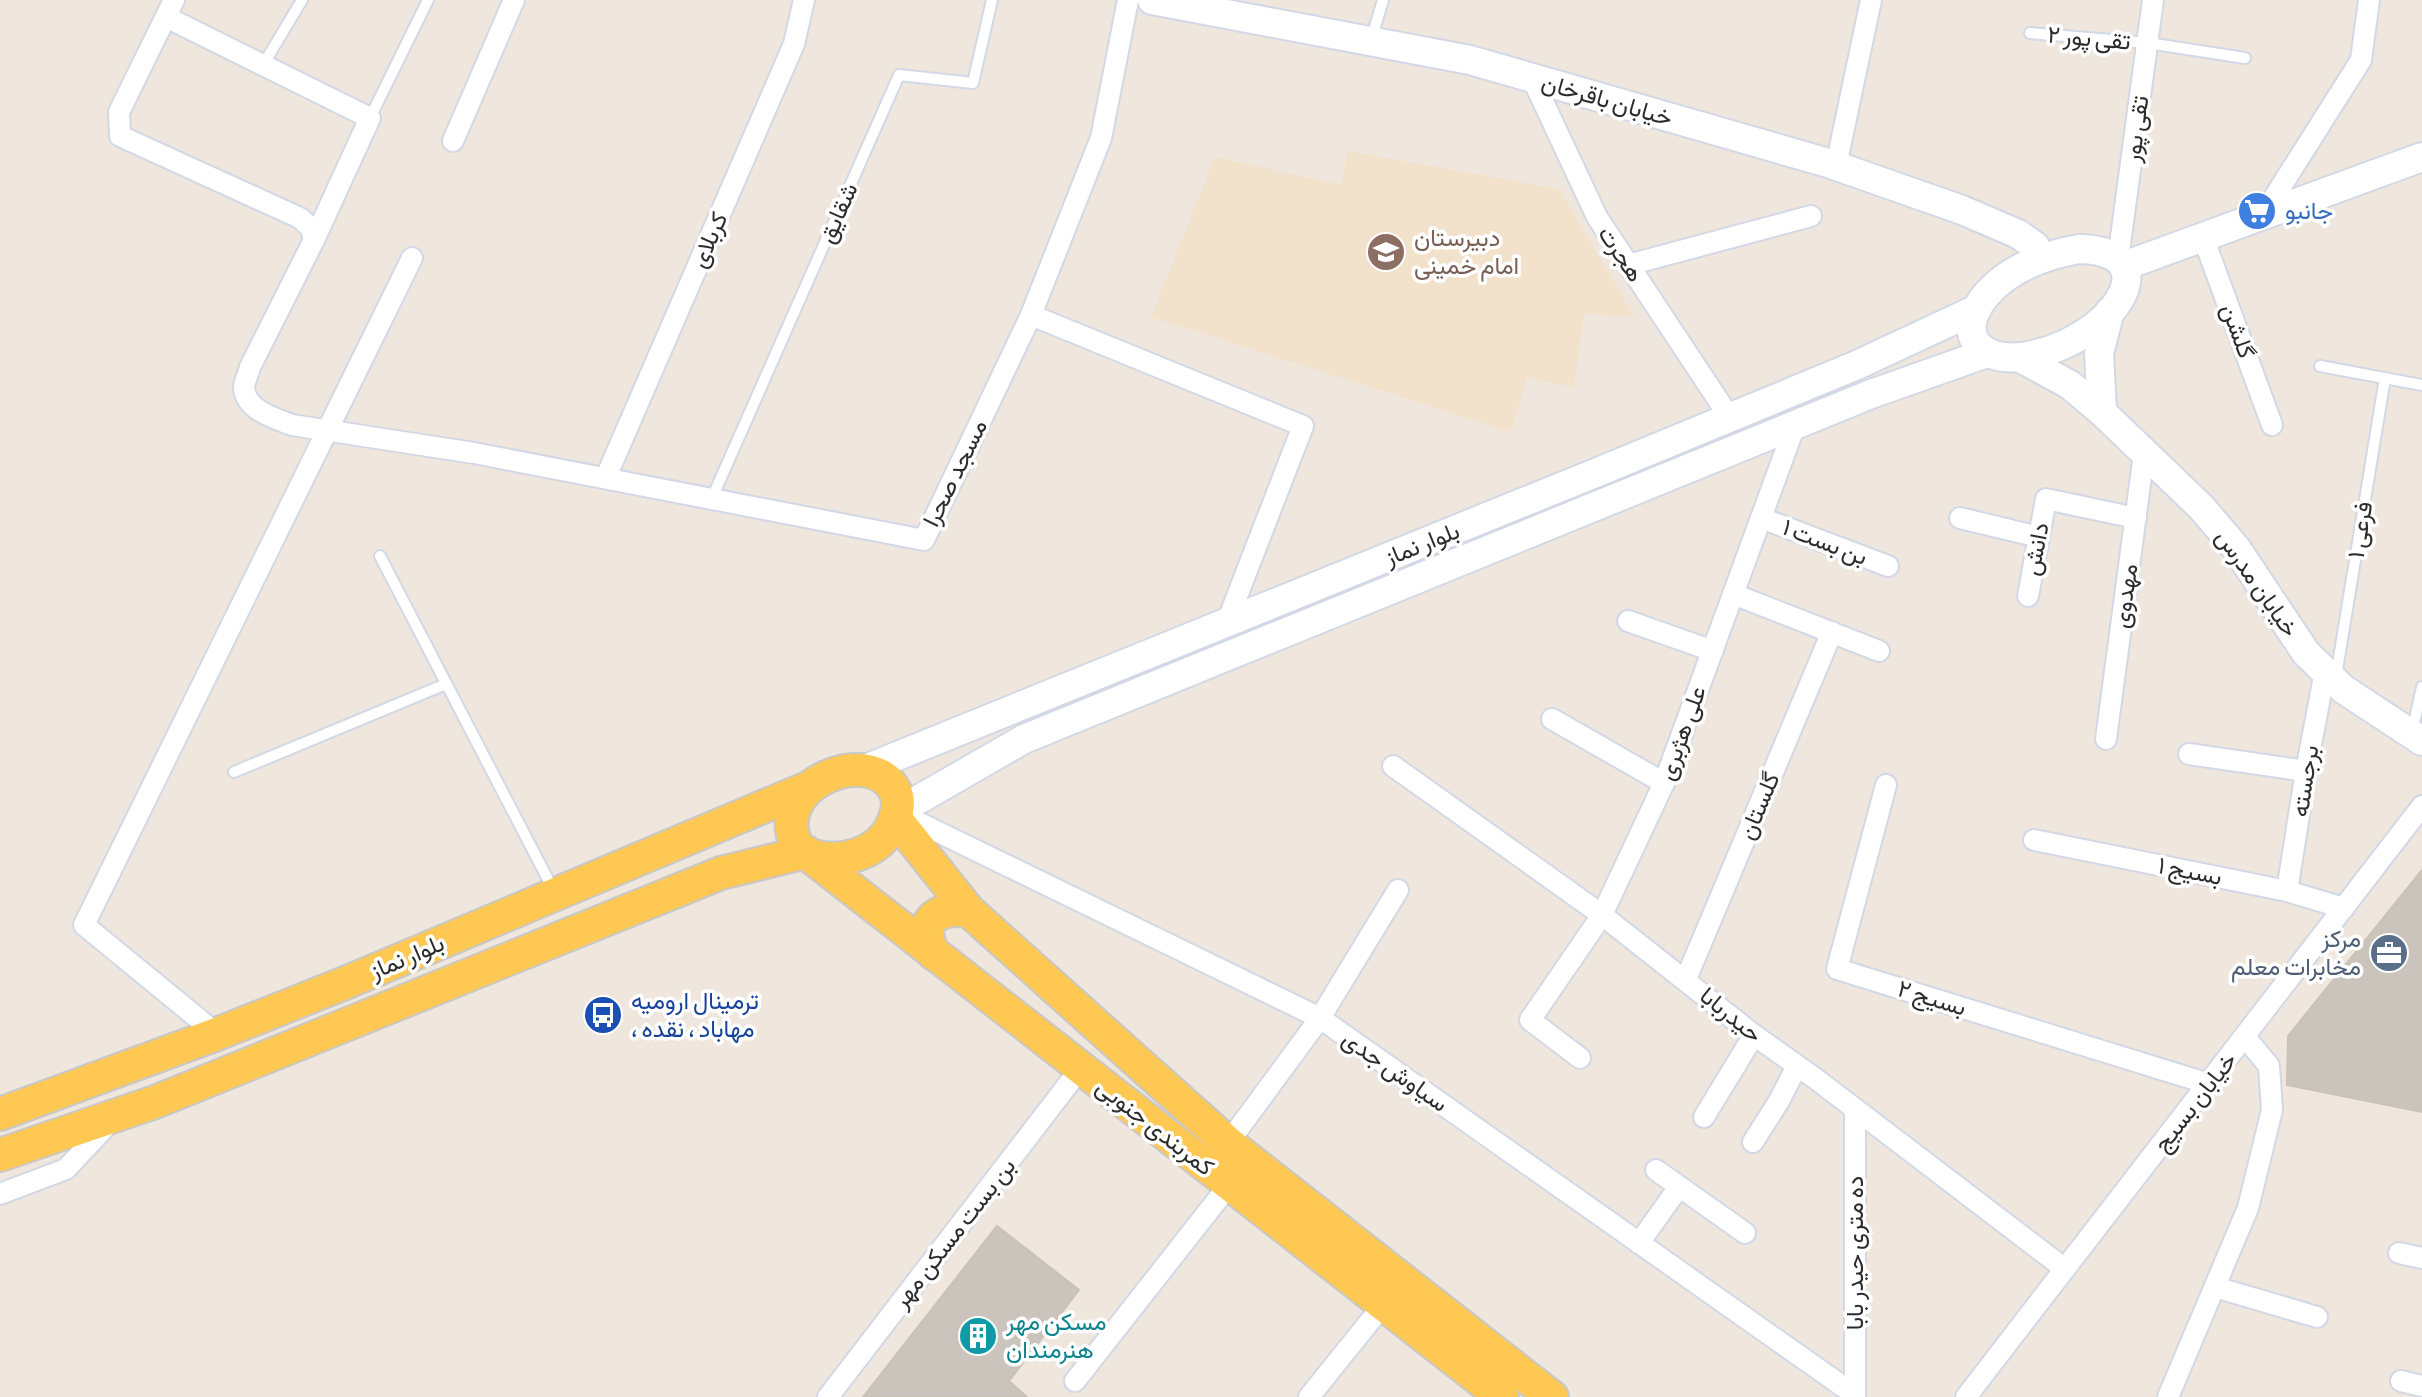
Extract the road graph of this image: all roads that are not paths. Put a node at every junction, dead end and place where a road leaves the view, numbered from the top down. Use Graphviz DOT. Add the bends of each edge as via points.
graph roads {
  1 [pos="302,0"];
  2 [pos="428,0"];
  3 [pos="514,0"];
  4 [pos="804,0"];
  5 [pos="992,0"];
  6 [pos="1128,0"];
  7 [pos="1152,0"];
  8 [pos="1383,0"];
  9 [pos="1871,0"];
  10 [pos="2153,0"];
  11 [pos="2369,0"];
  12 [pos="170,9"];
  13 [pos="2030,33"];
  14 [pos="1371,42"];
  15 [pos="2148,43"];
  16 [pos="2245,58"];
  17 [pos="263,65"];
  18 [pos="1532,78"];
  19 [pos="370,118"];
  20 [pos="453,141"];
  21 [pos="2422,157"];
  22 [pos="1836,166"];
  23 [pos="2263,215"];
  24 [pos="1811,216"];
  25 [pos="2203,237"];
  26 [pos="314,240"];
  27 [pos="412,258"];
  28 [pos="2039,259"];
  29 [pos="2121,262"];
  30 [pos="1628,265"];
  31 [pos="1977,309"];
  32 [pos="2110,311"];
  33 [pos="1031,315"];
  34 [pos="1895,347"];
  35 [pos="1987,353"];
  36 [pos="2019,357"];
  37 [pos="2320,366"];
  38 [pos="1916,378"];
  39 [pos="2385,378"];
  40 [pos="2422,385"];
  41 [pos="2102,412"];
  42 [pos="1730,418"];
  43 [pos="1795,425"];
  44 [pos="2272,425"];
  45 [pos="328,430"];
  46 [pos="2144,454"];
  47 [pos="606,477"];
  48 [pos="712,498"];
  49 [pos="1761,518"];
  50 [pos="1960,518"];
  51 [pos="2136,518"];
  52 [pos="2039,537"];
  53 [pos="380,556"];
  54 [pos="1888,566"];
  55 [pos="1733,594"];
  56 [pos="2028,596"];
  57 [pos="1628,621"];
  58 [pos="1227,622"];
  59 [pos="1832,632"];
  60 [pos="1713,651"];
  61 [pos="1879,651"];
  62 [pos="2330,676"];
  63 [pos="446,684"];
  64 [pos="2422,687"];
  65 [pos="1552,719"];
  66 [pos="945,737"];
  67 [pos="2417,738"];
  68 [pos="2106,739"];
  69 [pos="2189,754"];
  70 [pos="1393,766"];
  71 [pos="863,770"];
  72 [pos="971,770"];
  73 [pos="2306,771"];
  74 [pos="234,772"];
  75 [pos="1664,783"];
  76 [pos="1886,785"];
  77 [pos="810,787"];
  78 [pos="2422,806"];
  79 [pos="896,815"];
  80 [pos="704,832"];
  81 [pos="2034,840"];
  82 [pos="808,854"];
  83 [pos="721,873"];
  84 [pos="1398,890"];
  85 [pos="2287,891"];
  86 [pos="556,895"];
  87 [pos="2344,908"];
  88 [pos="969,911"];
  89 [pos="1602,915"];
  90 [pos="934,954"];
  91 [pos="1686,979"];
  92 [pos="1320,1018"];
  93 [pos="217,1034"];
  94 [pos="1754,1035"];
  95 [pos="2245,1037"];
  96 [pos="1580,1058"];
  97 [pos="1797,1066"];
  98 [pos="1080,1069"];
  99 [pos="2209,1084"];
  100 [pos="78,1085"];
  101 [pos="1855,1109"];
  102 [pos="0,1114"];
  103 [pos="1704,1117"];
  104 [pos="105,1119"];
  105 [pos="1753,1142"];
  106 [pos="1228,1143"];
  107 [pos="0,1155"];
  108 [pos="1656,1170"];
  109 [pos="1229,1185"];
  110 [pos="1679,1187"];
  111 [pos="0,1194"];
  112 [pos="1745,1233"];
  113 [pos="1639,1243"];
  114 [pos="2399,1253"];
  115 [pos="2422,1258"];
  116 [pos="2065,1269"];
  117 [pos="2215,1287"];
  118 [pos="1383,1305"];
  119 [pos="2317,1317"];
  120 [pos="1075,1381"];
  121 [pos="2401,1381"];
  122 [pos="2422,1386"];
  123 [pos="1855,1396"];
  124 [pos="828,1397"];
  125 [pos="1309,1397"];
  126 [pos="1502,1397"];
  127 [pos="1552,1397"];
  128 [pos="1966,1397"];
  129 [pos="2168,1397"];
  1 -- 17 [label="lane"];
  2 -- 19 [label="lane"];
  3 -- 20 [label="street"];
  4 -- 47 [label="street, کربلای" via="794,44"];
  5 -- 48 [label="lane, شقایق" via="973,83 899,75"];
  6 -- 33 [label="street" via="1101,138"];
  7 -- 14 [label="main road, خیابان باقرخان"];
  8 -- 14 [label="lane"];
  9 -- 22 [label="street"];
  10 -- 15 [label="street, تقی پور"];
  11 -- 23 [label="street" via="2361,60"];
  12 -- 17 [label="street"];
  12 -- 26 [label="street" via="119,112 120,136 300,218"];
  13 -- 15 [label="lane, تقی پور ۲"];
  14 -- 18 [label="main road, خیابان باقرخان" via="1470,60"];
  15 -- 16 [label="lane, تقی پور ۲"];
  15 -- 29 [label="street, تقی پور"];
  17 -- 19 [label="street"];
  18 -- 22 [label="main road, خیابان باقرخان"];
  18 -- 30 [label="street, هجرت" via="1597,217"];
  19 -- 26 [label="street"];
  21 -- 23 [label="main road"];
  22 -- 28 [label="main road, خیابان باقرخان" via="2018,234 2035,246"];
  23 -- 25 [label="main road"];
  24 -- 30 [label="street"];
  25 -- 29 [label="main road"];
  25 -- 44 [label="street, گلشن"];
  26 -- 45 [label="street, مسجد صحرا" via="244,387 250,403 266,415"];
  27 -- 45 [label="street"];
  28 -- 29 [label="main road" via="2096,249"];
  28 -- 31 [label="main road" via="2002,281"];
  29 -- 32 [label="main road" via="2126,283"];
  30 -- 42 [label="street, هجرت"];
  31 -- 34 [label="main road, بلوار نماز"];
  31 -- 35 [label="main road" via="1972,335"];
  32 -- 36 [label="main road" via="2078,337"];
  32 -- 41 [label="main road" via="2099,353"];
  33 -- 48 [label="street, مسجد صحرا" via="924,540"];
  33 -- 58 [label="street" via="1303,426"];
  34 -- 38 [label="main road" via="1919,353 1923,364"];
  34 -- 42 [label="main road, بلوار نماز"];
  35 -- 36 [label="main road"];
  35 -- 38 [label="main road, بلوار نماز"];
  36 -- 41 [label="main road, خیابان مدرس" via="2070,385"];
  37 -- 39 [label="lane"];
  38 -- 43 [label="main road, بلوار نماز"];
  39 -- 40 [label="lane"];
  39 -- 62 [label="lane, فرعی ۱"];
  41 -- 46 [label="main road, خیابان مدرس"];
  42 -- 58 [label="main road, بلوار نماز"];
  43 -- 49 [label="street, علی هژبری"];
  43 -- 72 [label="main road, بلوار نماز" via="1024,739"];
  45 -- 47 [label="street, مسجد صحرا"];
  45 -- 93 [label="street" via="84,925"];
  46 -- 51 [label="street, مهدوی"];
  46 -- 62 [label="main road, خیابان مدرس" via="2236,548 2306,653"];
  47 -- 48 [label="street, مسجد صحرا"];
  49 -- 54 [label="street, بن بست ۱"];
  49 -- 55 [label="street, علی هژبری"];
  50 -- 52 [label="street"];
  51 -- 52 [label="street, دانش" via="2046,499"];
  51 -- 68 [label="street, مهدوی"];
  52 -- 56 [label="street, دانش"];
  53 -- 63 [label="lane"];
  55 -- 59 [label="street"];
  55 -- 60 [label="street, علی هژبری"];
  57 -- 60 [label="street"];
  58 -- 66 [label="main road, بلوار نماز"];
  59 -- 61 [label="street"];
  59 -- 91 [label="street, گلستان"];
  60 -- 75 [label="street, علی هژبری"];
  62 -- 67 [label="main road, خیابان مدرس"];
  62 -- 73 [label="street, برجسته"];
  63 -- 74 [label="lane"];
  63 -- 86 [label="lane"];
  64 -- 67 [label="lane"];
  65 -- 75 [label="street"];
  66 -- 71 [label="main road, بلوار نماز"];
  66 -- 72 [label="main road" via="940,750 945,761"];
  69 -- 73 [label="street"];
  70 -- 89 [label="street, حیدربابا"];
  71 -- 77 [label="main road" via="844,771"];
  71 -- 79 [label="main road" via="891,784 898,797"];
  72 -- 79 [label="main road, بلوار نماز"];
  73 -- 85 [label="street, برجسته"];
  75 -- 89 [label="street, علی هژبری"];
  76 -- 99 [label="street, بسیج ۲" via="1837,969"];
  77 -- 80 [label="main road, بلوار نماز"];
  77 -- 82 [label="main road" via="791,816 797,846"];
  78 -- 87 [label="street, خیابان بسیج"];
  79 -- 82 [label="main road" via="891,829 862,853 826,860"];
  79 -- 88 [label="main road, کمربندی جنوبی"];
  79 -- 92 [label="street, سیاوش جدی"];
  80 -- 83 [label="main road" via="728,848"];
  80 -- 86 [label="main road, بلوار نماز"];
  81 -- 85 [label="street, بسیج ۱"];
  82 -- 83 [label="main road, بلوار نماز"];
  82 -- 90 [label="main road, کمربندی جنوبی"];
  83 -- 104 [label="main road, بلوار نماز"];
  84 -- 92 [label="street"];
  85 -- 87 [label="street, بسیج ۱"];
  86 -- 93 [label="main road, بلوار نماز"];
  87 -- 95 [label="street, خیابان بسیج"];
  88 -- 90 [label="main road" via="951,908 927,926 926,941"];
  88 -- 106 [label="main road, کمربندی جنوبی"];
  89 -- 91 [label="street, حیدربابا"];
  89 -- 96 [label="street, علی هژبری" via="1530,1020"];
  90 -- 98 [label="main road, کمربندی جنوبی"];
  91 -- 94 [label="street, حیدربابا"];
  92 -- 106 [label="street"];
  92 -- 113 [label="street, سیاوش جدی"];
  93 -- 100 [label="main road, بلوار نماز"];
  94 -- 97 [label="street, حیدربابا"];
  94 -- 103 [label="street"];
  95 -- 99 [label="street, خیابان بسیج"];
  95 -- 117 [label="street" via="2269,1066 2272,1110 2248,1208"];
  97 -- 101 [label="street, حیدربابا"];
  97 -- 105 [label="street"];
  98 -- 109 [label="main road, کمربندی جنوبی"];
  98 -- 124 [label="street, بن بست مسکن مهر"];
  99 -- 116 [label="street, خیابان بسیج"];
  100 -- 102 [label="main road, بلوار نماز"];
  100 -- 104 [label="main road"];
  101 -- 116 [label="street, حیدربابا"];
  101 -- 123 [label="street, ده متری حیدر بابا"];
  104 -- 107 [label="main road, بلوار نماز"];
  104 -- 111 [label="street" via="66,1169"];
  106 -- 127 [label="main road, کمربندی جنوبی"];
  108 -- 110 [label="street"];
  109 -- 118 [label="main road, کمربندی جنوبی"];
  109 -- 120 [label="street"];
  110 -- 112 [label="street"];
  110 -- 113 [label="street"];
  113 -- 123 [label="street, سیاوش جدی"];
  114 -- 115 [label="street"];
  116 -- 128 [label="street, خیابان بسیج"];
  117 -- 119 [label="street"];
  117 -- 129 [label="street"];
  118 -- 125 [label="street"];
  118 -- 126 [label="main road, کمربندی جنوبی"];
  121 -- 122 [label="street"];
}
